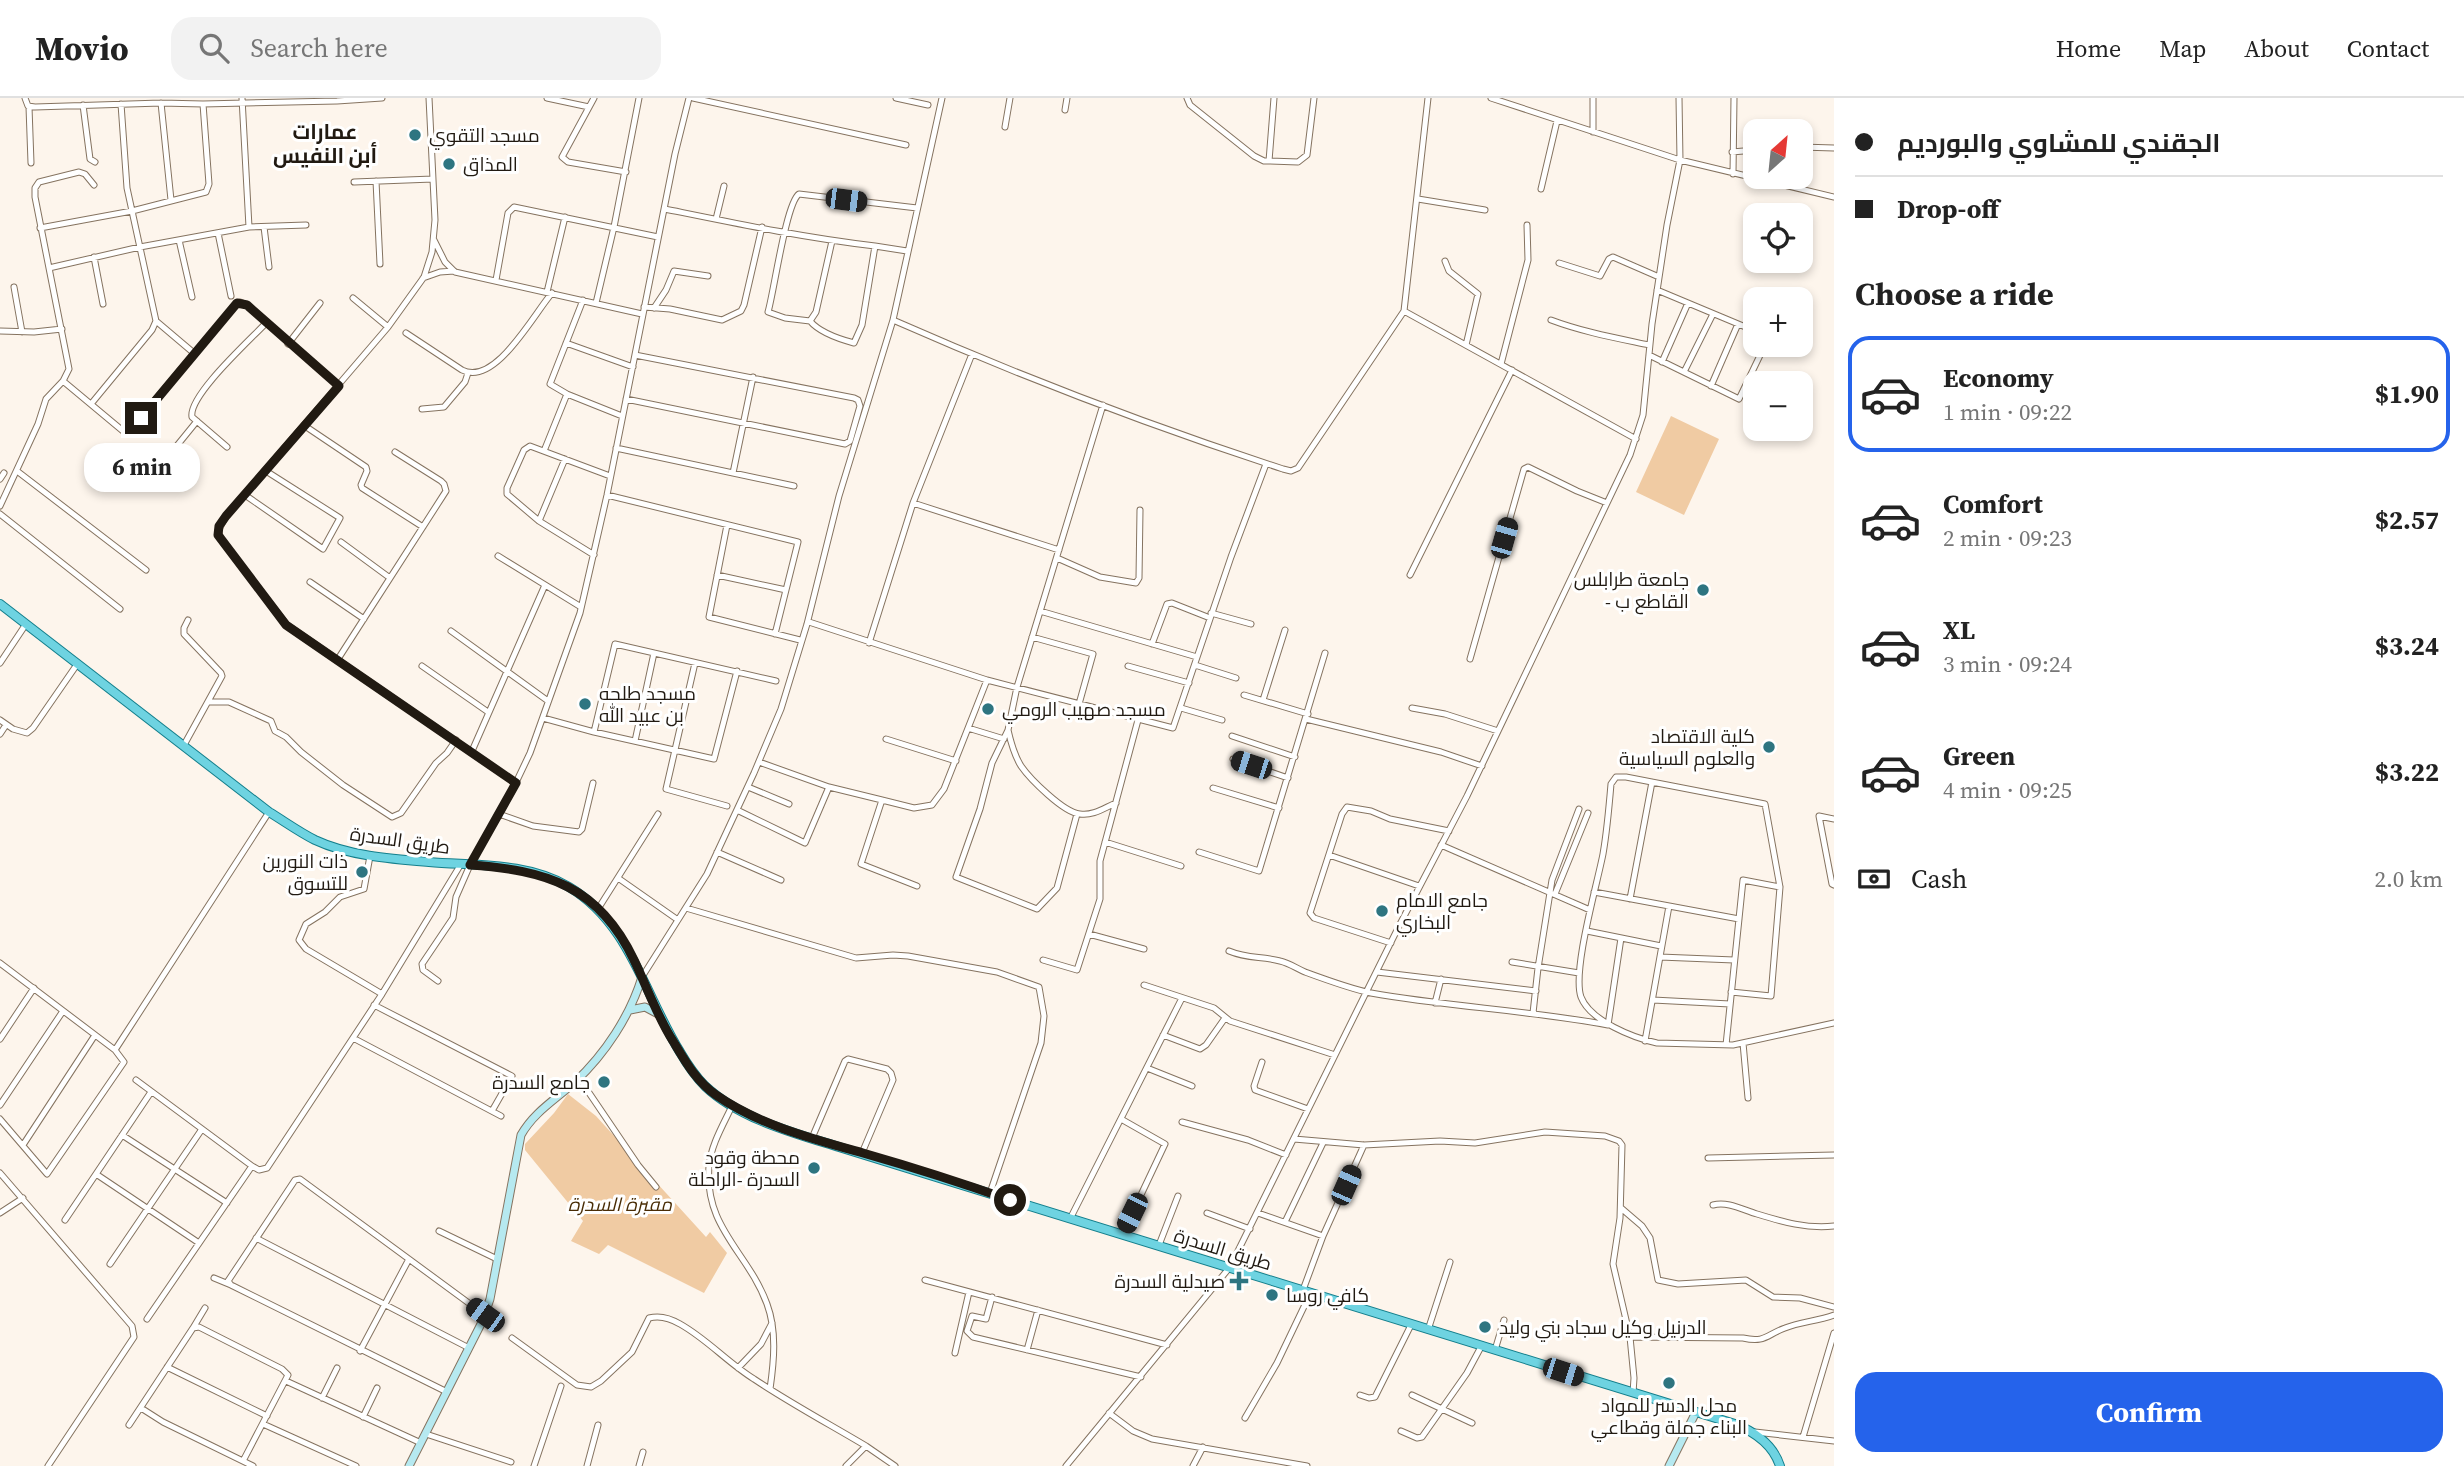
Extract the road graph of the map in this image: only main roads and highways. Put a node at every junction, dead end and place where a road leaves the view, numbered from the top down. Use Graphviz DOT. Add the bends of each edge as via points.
graph roads {
  1 [pos="0,604"];
  2 [pos="1780,1466"];
  1 -- 2 [label="main road, طريق السدرة" via="269,812 317,841 370,856 506,867 537,873 570,887 598,909 633,957 667,1032 694,1074 732,1106 812,1138 1696,1412 1752,1432"];
}
